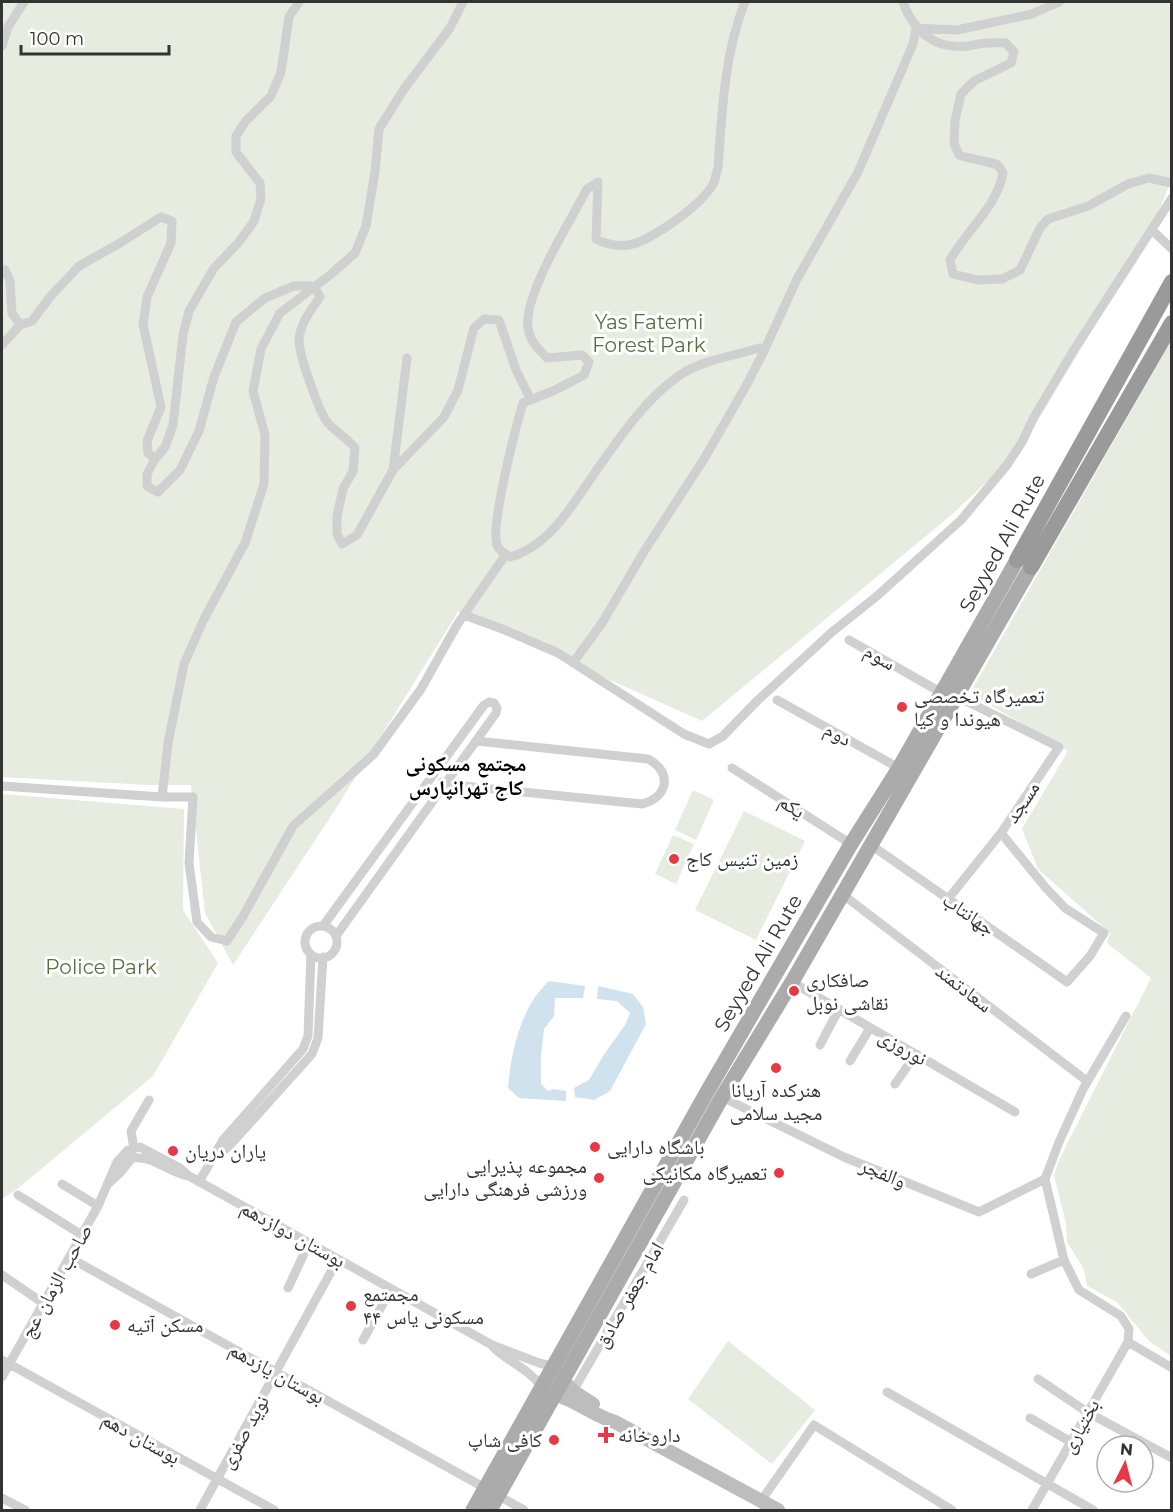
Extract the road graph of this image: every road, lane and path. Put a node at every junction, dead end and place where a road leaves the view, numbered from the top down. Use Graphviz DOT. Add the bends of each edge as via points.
graph roads {
  1 [pos="24,2"];
  2 [pos="299,2"];
  3 [pos="463,2"];
  4 [pos="744,2"];
  5 [pos="903,2"];
  6 [pos="1059,2"];
  7 [pos="916,28"];
  8 [pos="2,46"];
  9 [pos="1172,183"];
  10 [pos="1172,198"];
  11 [pos="1152,230"];
  12 [pos="1172,249"];
  13 [pos="2,273"];
  14 [pos="1172,282"];
  15 [pos="314,286"];
  16 [pos="1172,323"];
  17 [pos="20,325"];
  18 [pos="2,345"];
  19 [pos="765,349"];
  20 [pos="407,358"];
  21 [pos="531,400"];
  22 [pos="155,459"];
  23 [pos="393,470"];
  24 [pos="506,554"];
  25 [pos="1024,563"];
  26 [pos="464,615"];
  27 [pos="849,640"];
  28 [pos="573,663"];
  29 [pos="949,695"];
  30 [pos="777,700"];
  31 [pos="476,741"];
  32 [pos="732,768"];
  33 [pos="899,768"];
  34 [pos="433,776"];
  35 [pos="444,784"];
  36 [pos="2,786"];
  37 [pos="162,797"];
  38 [pos="1001,833"];
  39 [pos="851,844"];
  40 [pos="871,845"];
  41 [pos="842,894"];
  42 [pos="948,899"];
  43 [pos="323,926"];
  44 [pos="336,936"];
  45 [pos="311,954"];
  46 [pos="323,957"];
  47 [pos="792,982"];
  48 [pos="1067,982"];
  49 [pos="839,1009"];
  50 [pos="1126,1016"];
  51 [pos="870,1028"];
  52 [pos="820,1045"];
  53 [pos="916,1054"];
  54 [pos="850,1061"];
  55 [pos="1087,1081"];
  56 [pos="895,1084"];
  57 [pos="722,1097"];
  58 [pos="149,1100"];
  59 [pos="1015,1112"];
  60 [pos="134,1149"];
  61 [pos="213,1160"];
  62 [pos="189,1176"];
  63 [pos="1045,1179"];
  64 [pos="199,1182"];
  65 [pos="109,1183"];
  66 [pos="63,1184"];
  67 [pos="18,1195"];
  68 [pos="684,1200"];
  69 [pos="98,1206"];
  70 [pos="82,1235"];
  71 [pos="309,1243"];
  72 [pos="70,1258"];
  73 [pos="338,1259"];
  74 [pos="1064,1260"];
  75 [pos="1031,1274"];
  76 [pos="2,1275"];
  77 [pos="288,1288"];
  78 [pos="391,1289"];
  79 [pos="43,1303"];
  80 [pos="363,1340"];
  81 [pos="1128,1342"];
  82 [pos="492,1345"];
  83 [pos="5,1363"];
  84 [pos="552,1366"];
  85 [pos="1172,1368"];
  86 [pos="276,1373"];
  87 [pos="2,1377"];
  88 [pos="1038,1379"];
  89 [pos="568,1385"];
  90 [pos="541,1386"];
  91 [pos="886,1392"];
  92 [pos="554,1394"];
  93 [pos="1087,1412"];
  94 [pos="1030,1418"];
  95 [pos="615,1422"];
  96 [pos="1071,1442"];
  97 [pos="1172,1458"];
  98 [pos="218,1480"];
  99 [pos="1048,1484"];
  100 [pos="492,1492"];
  101 [pos="2,1498"];
  102 [pos="761,1501"];
  103 [pos="25,1510"];
  104 [pos="200,1510"];
  105 [pos="274,1510"];
  106 [pos="473,1510"];
  107 [pos="490,1510"];
  108 [pos="524,1510"];
  109 [pos="778,1510"];
  110 [pos="952,1510"];
  111 [pos="1032,1510"];
  112 [pos="1093,1510"];
  1 -- 8 [label="street" via="8,27"];
  2 -- 22 [label="street" via="290,17 281,72 271,96 236,136 236,152 260,183 261,200 254,221 214,268 189,311 173,425 165,447"];
  3 -- 15 [label="street" via="450,28 378,129 366,226 355,253"];
  4 -- 21 [label="street" via="729,61 714,183 681,217 628,245 610,245 596,239 598,182 587,189 535,288 528,329 535,346 547,358 582,355 589,362 584,375"];
  5 -- 7 [label="street"];
  6 -- 7 [label="street" via="1032,14 957,30"];
  7 -- 9 [label="street" via="947,46 997,42 1006,43 1014,52 1011,63 974,81 961,94 954,143 959,154 998,165 1003,173 991,202 950,260 953,274 976,280 1002,279 1020,270 1048,219 1088,206 1128,184 1149,178"];
  7 -- 19 [label="street" via="913,44 858,172 798,279"];
  10 -- 11 [label="street"];
  11 -- 12 [label="street"];
  11 -- 28 [label="street" via="1072,353 1022,442 961,520 832,632 723,736 709,744 684,734"];
  13 -- 17 [label="street" via="5,270 10,281 12,313"];
  14 -- 25 [label="highway, Seyyed Ali Rute"];
  15 -- 22 [label="street" via="294,286 265,298 236,322 214,377 199,431 180,470 158,492 147,486 147,474"];
  15 -- 23 [label="street" via="320,297 304,320 299,340 305,368 327,422 355,448 353,471 343,489 338,516 337,534 342,544 357,536"];
  15 -- 37 [label="street" via="280,313 261,349 253,391 265,435 264,484 245,543 184,664 168,742"];
  16 -- 25 [label="highway, Seyyed Ali Rute"];
  17 -- 18 [label="street"];
  17 -- 22 [label="street" via="32,321 80,266 161,217 172,221 171,243 147,297 143,324 161,407 147,441 148,453"];
  19 -- 24 [label="street" via="711,362 682,374 653,397 543,540 522,554"];
  19 -- 28 [label="street" via="704,459"];
  20 -- 23 [label="street"];
  21 -- 23 [label="street" via="499,320 484,320 474,328 458,390 444,417"];
  21 -- 24 [label="street" via="523,403 514,433 498,517 496,543"];
  24 -- 26 [label="street"];
  25 -- 29 [label="main road, Seyyed Ali Rute"];
  26 -- 28 [label="street" via="558,653"];
  26 -- 37 [label="street" via="421,689 372,755 293,826 227,941 211,937 197,922 189,863 193,797"];
  27 -- 29 [label="street, سوم"];
  29 -- 33 [label="main road, Seyyed Ali Rute"];
  29 -- 38 [label="street, مسجد" via="1059,747"];
  29 -- 40 [label="main road, Seyyed Ali Rute"];
  30 -- 33 [label="street, دوم"];
  31 -- 34 [label="street" via="496,713 494,703 484,705"];
  31 -- 35 [label="street"];
  31 -- 35 [label="street" via="648,759 662,770 663,789 651,802 642,804"];
  32 -- 39 [label="street, یکم"];
  33 -- 39 [label="main road, Seyyed Ali Rute"];
  34 -- 35 [label="street"];
  34 -- 43 [label="street"];
  35 -- 44 [label="street"];
  36 -- 37 [label="street"];
  38 -- 42 [label="street"];
  38 -- 48 [label="street, مسجد" via="1065,908 1104,933"];
  39 -- 84 [label="main road, Seyyed Ali Rute"];
  40 -- 41 [label="main road, Seyyed Ali Rute"];
  40 -- 42 [label="street, جهانتاب"];
  41 -- 47 [label="main road, Seyyed Ali Rute"];
  41 -- 55 [label="street, سعادتمند"];
  42 -- 48 [label="street, جهانتاب"];
  43 -- 44 [label="street"];
  43 -- 45 [label="street" via="306,935 306,947"];
  44 -- 46 [label="street" via="336,948"];
  45 -- 46 [label="street"];
  45 -- 61 [label="street" via="308,1036 303,1048 223,1140"];
  46 -- 61 [label="street" via="318,1038 312,1054"];
  47 -- 49 [label="street, نوروزی"];
  47 -- 57 [label="main road, Seyyed Ali Rute"];
  49 -- 51 [label="street, نوروزی"];
  49 -- 52 [label="street"];
  50 -- 55 [label="street"];
  51 -- 53 [label="street, نوروزی"];
  51 -- 54 [label="street"];
  53 -- 56 [label="street"];
  53 -- 59 [label="street, نوروزی"];
  55 -- 63 [label="street"];
  57 -- 63 [label="street, والفجر" via="844,1157 979,1212"];
  57 -- 89 [label="main road, Seyyed Ali Rute"];
  58 -- 60 [label="street" via="131,1131"];
  60 -- 62 [label="street, بوستان دوازدهم" via="140,1148"];
  60 -- 65 [label="street" via="117,1162"];
  61 -- 64 [label="street"];
  62 -- 64 [label="street, بوستان دوازدهم"];
  62 -- 65 [label="street, بوستان دوازدهم" via="141,1157 132,1158"];
  63 -- 74 [label="street"];
  64 -- 71 [label="street, بوستان دوازدهم"];
  65 -- 69 [label="street, صاحب الزمان عج"];
  66 -- 69 [label="street"];
  67 -- 70 [label="street"];
  68 -- 89 [label="street, امام جعفر صادق"];
  69 -- 70 [label="street, صاحب الزمان عج"];
  70 -- 72 [label="street, صاحب الزمان عج"];
  71 -- 73 [label="street, بوستان دوازدهم"];
  71 -- 77 [label="street"];
  72 -- 79 [label="street, صاحب الزمان عج"];
  72 -- 86 [label="street, بوستان یازدهم"];
  73 -- 78 [label="street, بوستان دوازدهم"];
  73 -- 86 [label="street, نوید صفری"];
  74 -- 75 [label="street"];
  74 -- 81 [label="street" via="1079,1290 1121,1316 1129,1329"];
  76 -- 79 [label="street"];
  78 -- 80 [label="street"];
  78 -- 82 [label="street, بوستان دوازدهم"];
  79 -- 83 [label="street, صاحب الزمان عج"];
  81 -- 85 [label="street"];
  81 -- 93 [label="street, بختیاری"];
  82 -- 84 [label="street, بوستان دوازدهم"];
  82 -- 90 [label="street, بوستان دوازدهم" via="533,1375"];
  83 -- 87 [label="street, صاحب الزمان عج"];
  83 -- 98 [label="street, بوستان دهم"];
  84 -- 90 [label="main road, Seyyed Ali Rute"];
  86 -- 98 [label="street, نوید صفری"];
  86 -- 100 [label="street, بوستان یازدهم"];
  88 -- 93 [label="street"];
  89 -- 92 [label="main road, Seyyed Ali Rute"];
  89 -- 95 [label="main road"];
  90 -- 100 [label="main road, Seyyed Ali Rute"];
  91 -- 99 [label="street"];
  92 -- 95 [label="main road"];
  92 -- 100 [label="main road, Seyyed Ali Rute"];
  93 -- 96 [label="street, بختیاری"];
  93 -- 97 [label="street"];
  94 -- 96 [label="street"];
  95 -- 102 [label="main road"];
  96 -- 99 [label="street, بختیاری"];
  98 -- 104 [label="street, نوید صفری"];
  98 -- 105 [label="street, بوستان دهم"];
  99 -- 111 [label="street, بختیاری"];
  99 -- 112 [label="street"];
  100 -- 106 [label="main road, Seyyed Ali Rute"];
  100 -- 107 [label="main road, Seyyed Ali Rute"];
  100 -- 108 [label="street, بوستان یازدهم"];
  101 -- 103 [label="street"];
  102 -- 109 [label="main road"];
  102 -- 110 [label="street" via="814,1425"];
}
